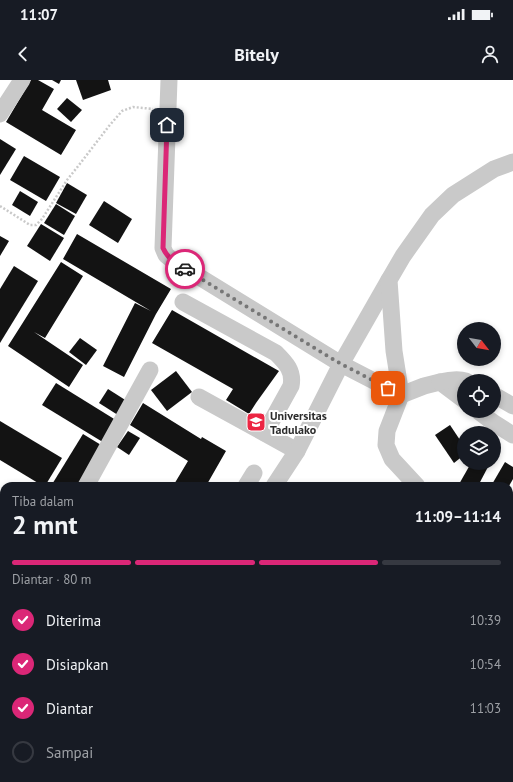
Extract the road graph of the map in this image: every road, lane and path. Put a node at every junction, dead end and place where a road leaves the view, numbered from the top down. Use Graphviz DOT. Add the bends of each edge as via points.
graph roads {
  1 [pos="22,80"];
  2 [pos="169,80"];
  3 [pos="168,110"];
  4 [pos="0,114"];
  5 [pos="513,162"];
  6 [pos="0,206"];
  7 [pos="389,280"];
  8 [pos="183,302"];
  9 [pos="341,364"];
  10 [pos="150,370"];
  11 [pos="457,379"];
  12 [pos="440,382"];
  13 [pos="401,395"];
  14 [pos="457,395"];
  15 [pos="199,397"];
  16 [pos="501,399"];
  17 [pos="513,406"];
  18 [pos="487,418"];
  19 [pos="265,433"];
  20 [pos="513,435"];
  21 [pos="297,451"];
  22 [pos="88,482"];
  23 [pos="277,482"];
  24 [pos="413,482"];
  1 -- 4 [label="lane"];
  2 -- 3 [label="lane"];
  3 -- 6 [label="path" via="134,107 122,111 67,180 36,225 30,225"];
  3 -- 9 [label="lane" via="163,248 166,255"];
  5 -- 7 [label="lane" via="494,169 453,195 432,215"];
  7 -- 9 [label="lane"];
  7 -- 13 [label="lane" via="394,351"];
  8 -- 19 [label="lane" via="276,353 287,365 293,378 291,386"];
  9 -- 13 [label="lane"];
  9 -- 21 [label="lane"];
  10 -- 22 [label="lane"];
  11 -- 12 [label="lane"];
  12 -- 13 [label="lane"];
  12 -- 14 [label="lane"];
  13 -- 24 [label="lane" via="387,431 386,445 392,459"];
  15 -- 19 [label="lane"];
  16 -- 17 [label="lane"];
  18 -- 20 [label="lane"];
  19 -- 21 [label="lane"];
  21 -- 23 [label="lane"];
}
